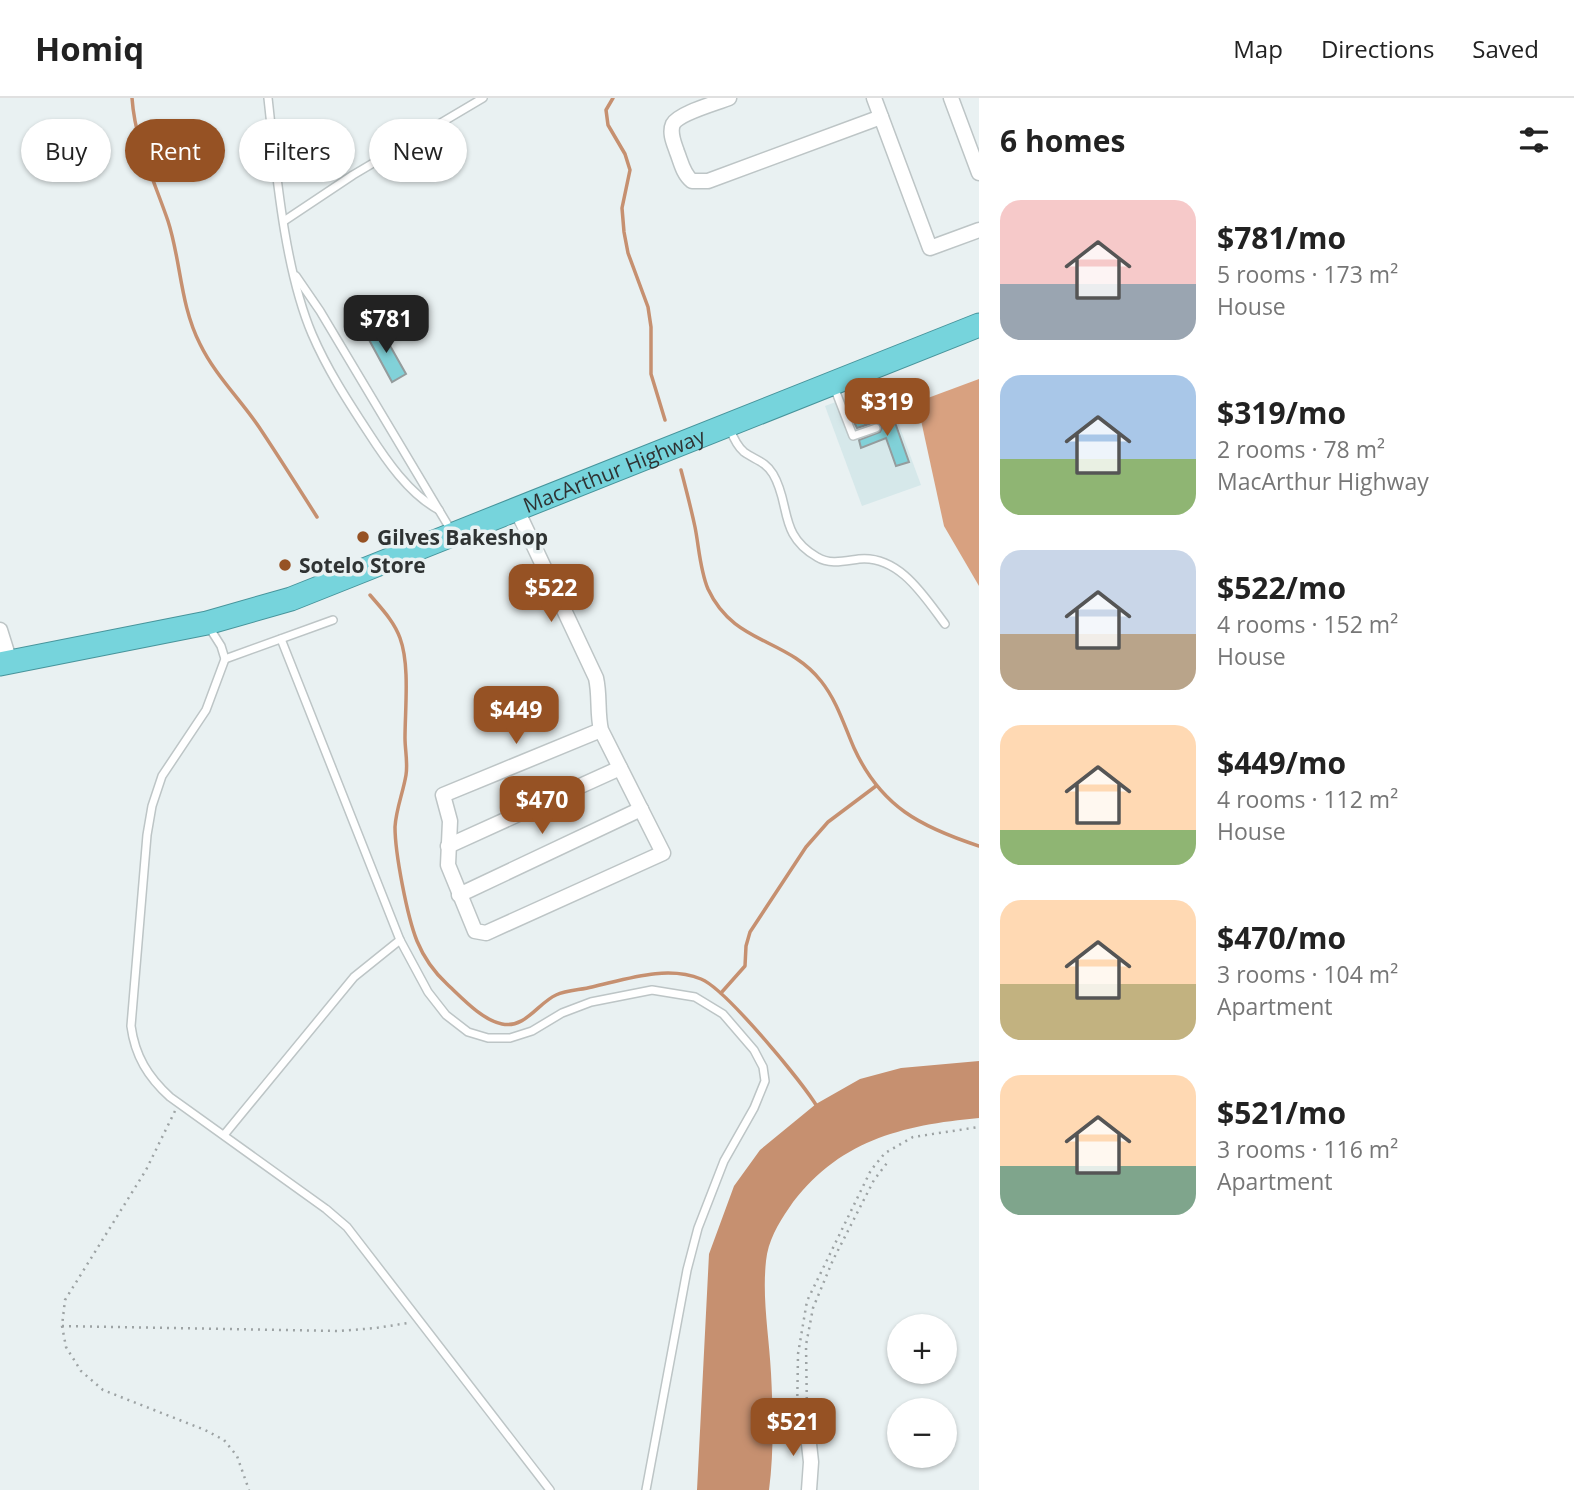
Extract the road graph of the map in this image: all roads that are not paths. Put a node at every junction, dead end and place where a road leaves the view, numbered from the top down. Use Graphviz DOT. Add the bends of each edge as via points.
graph roads {
  1 [pos="268,98"];
  2 [pos="483,98"];
  3 [pos="729,98"];
  4 [pos="874,98"];
  5 [pos="951,98"];
  6 [pos="881,117"];
  7 [pos="979,173"];
  8 [pos="284,221"];
  9 [pos="979,230"];
  10 [pos="293,272"];
  11 [pos="979,324"];
  12 [pos="833,383"];
  13 [pos="728,425"];
  14 [pos="876,428"];
  15 [pos="439,510"];
  16 [pos="517,510"];
  17 [pos="454,535"];
  18 [pos="332,620"];
  19 [pos="207,623"];
  20 [pos="945,624"];
  21 [pos="0,630"];
  22 [pos="281,639"];
  23 [pos="225,659"];
  24 [pos="5,663"];
  25 [pos="601,730"];
  26 [pos="620,768"];
  27 [pos="641,809"];
  28 [pos="448,846"];
  29 [pos="459,895"];
  30 [pos="400,940"];
  31 [pos="224,1136"];
  32 [pos="803,1427"];
  33 [pos="551,1490"];
  34 [pos="646,1490"];
  35 [pos="809,1490"];
  1 -- 8 [label="lane"];
  2 -- 8 [label="lane"];
  3 -- 6 [label="street" via="678,118 673,125 684,172 692,181 708,181"];
  4 -- 6 [label="street"];
  5 -- 7 [label="street"];
  6 -- 9 [label="street" via="930,248"];
  8 -- 10 [label="lane"];
  10 -- 15 [label="lane"];
  10 -- 15 [label="lane" via="311,332 346,399 390,463 425,502"];
  11 -- 12 [label="highway, MacArthur Highway"];
  12 -- 13 [label="highway, MacArthur Highway"];
  12 -- 14 [label="lane" via="853,436"];
  13 -- 16 [label="highway, MacArthur Highway"];
  13 -- 20 [label="lane" via="740,447 772,473 788,524 803,546 830,562 861,559 892,567 912,582"];
  15 -- 17 [label="lane"];
  16 -- 17 [label="highway, MacArthur Highway"];
  16 -- 25 [label="street" via="596,678"];
  17 -- 19 [label="highway, MacArthur Highway" via="291,599"];
  18 -- 22 [label="lane"];
  19 -- 23 [label="lane"];
  19 -- 24 [label="highway, MacArthur Highway"];
  21 -- 24 [label="street"];
  22 -- 23 [label="lane"];
  22 -- 30 [label="lane"];
  23 -- 31 [label="lane" via="206,710 162,776 147,835 131,1026 136,1051 149,1074 178,1103"];
  25 -- 26 [label="street"];
  25 -- 28 [label="street" via="443,795 450,821"];
  26 -- 27 [label="street"];
  26 -- 28 [label="street"];
  27 -- 29 [label="street"];
  27 -- 29 [label="street" via="663,853 486,933 475,931"];
  28 -- 29 [label="street" via="448,865"];
  30 -- 31 [label="lane" via="354,977"];
  30 -- 34 [label="lane" via="428,992 468,1032 510,1038 591,1002 652,990 695,997 723,1014 763,1067 765,1082 724,1161 698,1228"];
  31 -- 33 [label="lane" via="347,1227"];
  32 -- 35 [label="street" via="811,1462"];
}
